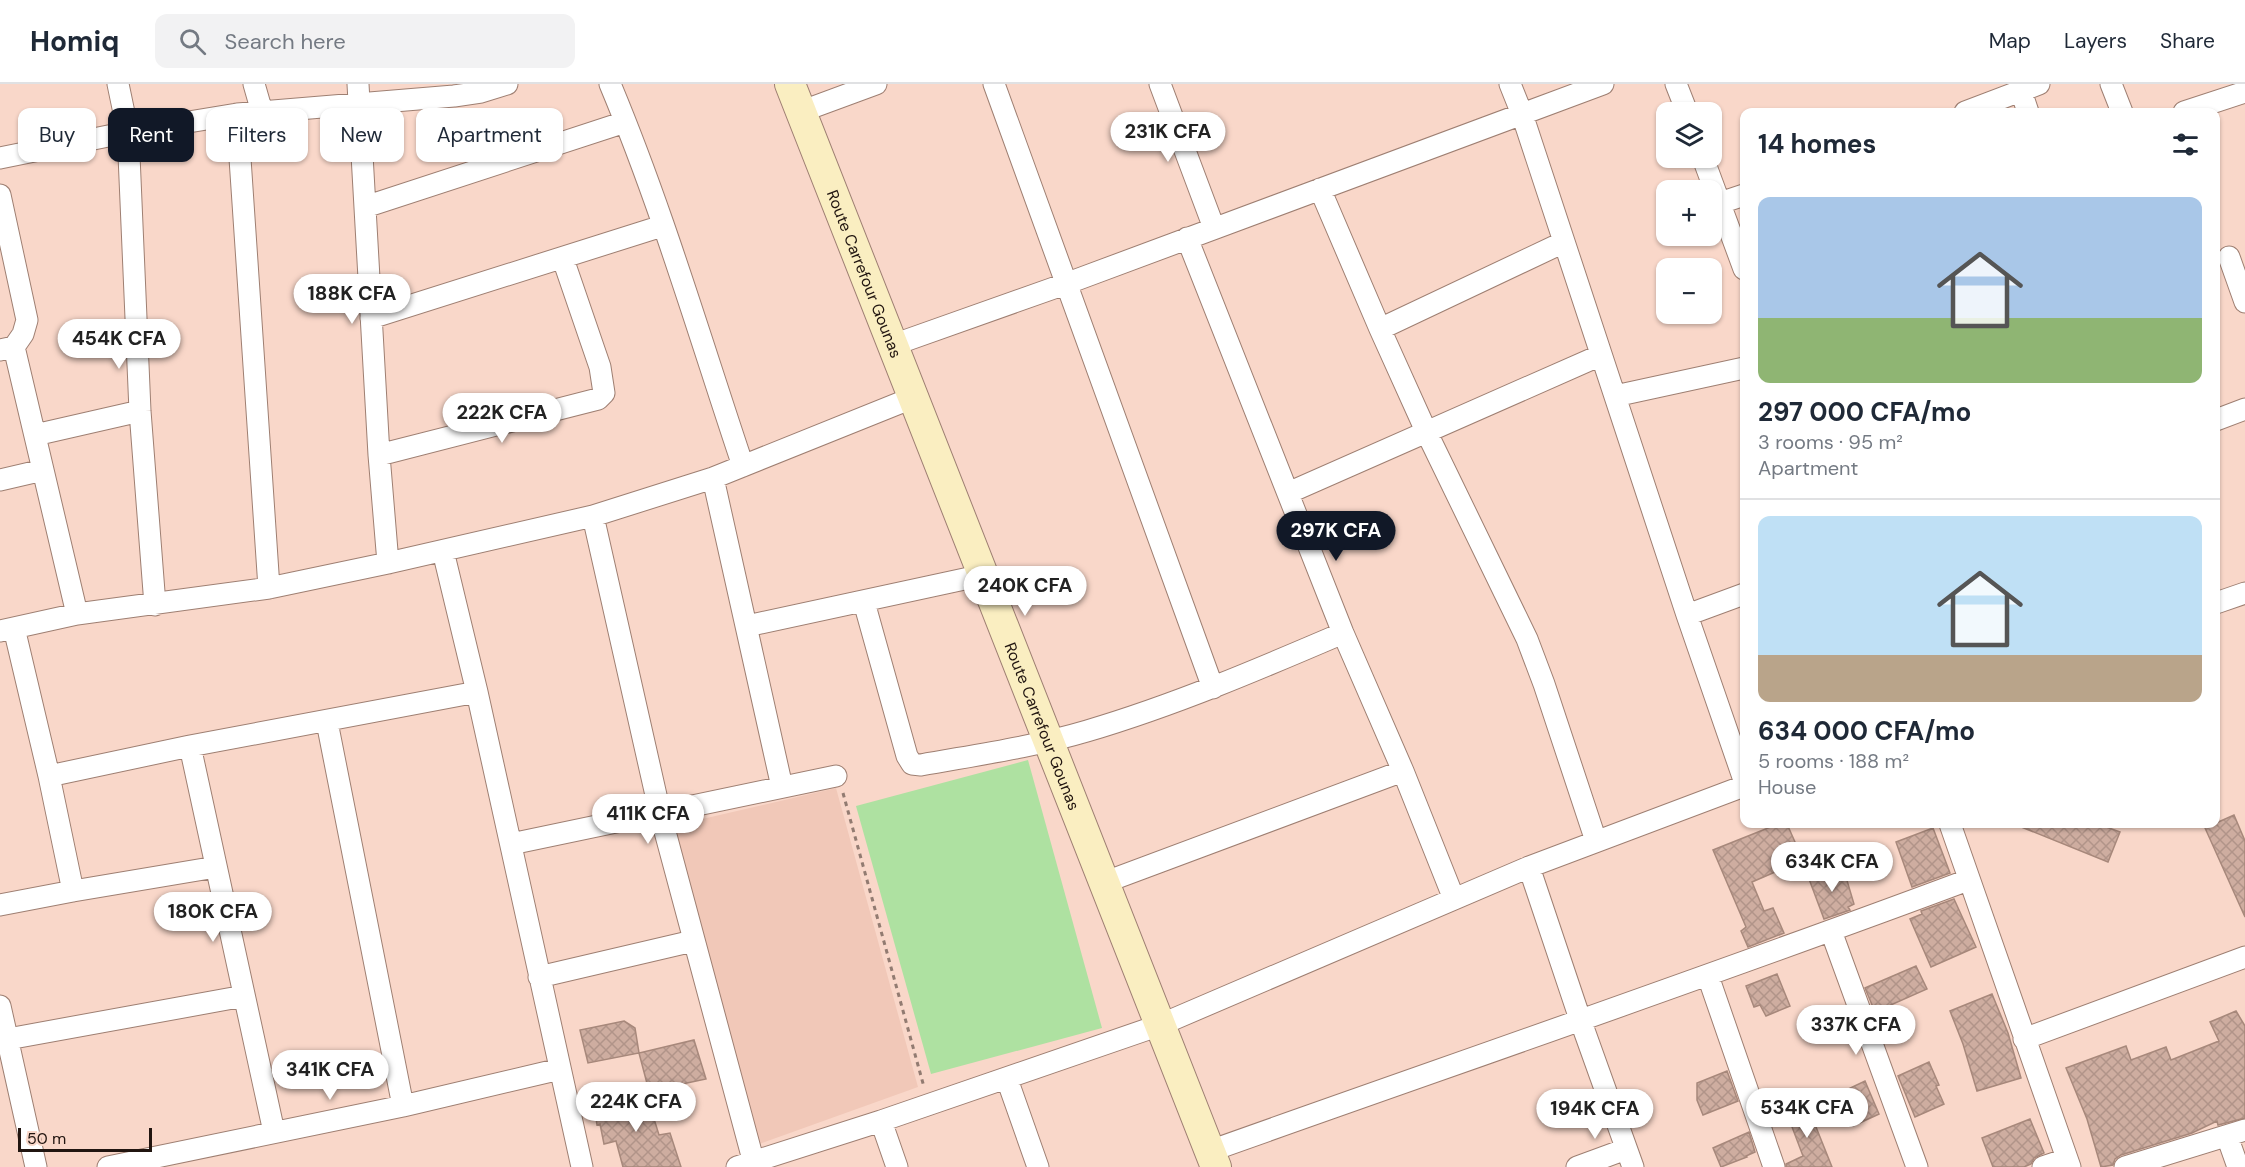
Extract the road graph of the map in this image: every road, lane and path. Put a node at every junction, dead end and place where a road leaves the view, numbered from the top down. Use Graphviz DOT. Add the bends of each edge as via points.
graph roads {
  1 [pos="118,84"];
  2 [pos="254,84"];
  3 [pos="358,84"];
  4 [pos="507,84"];
  5 [pos="610,84"];
  6 [pos="790,84"];
  7 [pos="876,84"];
  8 [pos="994,84"];
  9 [pos="1160,84"];
  10 [pos="1510,84"];
  11 [pos="1603,84"];
  12 [pos="1676,84"];
  13 [pos="2111,84"];
  14 [pos="2030,88"];
  15 [pos="2245,92"];
  16 [pos="1683,102"];
  17 [pos="358,106"];
  18 [pos="123,108"];
  19 [pos="261,108"];
  20 [pos="1976,108"];
  21 [pos="2028,108"];
  22 [pos="2120,108"];
  23 [pos="2196,108"];
  24 [pos="308,109"];
  25 [pos="800,112"];
  26 [pos="1522,114"];
  27 [pos="626,122"];
  28 [pos="108,136"];
  29 [pos="0,158"];
  30 [pos="129,162"];
  31 [pos="240,162"];
  32 [pos="1320,189"];
  33 [pos="0,195"];
  34 [pos="1740,196"];
  35 [pos="1722,202"];
  36 [pos="365,207"];
  37 [pos="1722,208"];
  38 [pos="663,226"];
  39 [pos="1214,228"];
  40 [pos="1187,238"];
  41 [pos="1564,242"];
  42 [pos="2230,257"];
  43 [pos="563,258"];
  44 [pos="1740,258"];
  45 [pos="1068,283"];
  46 [pos="2245,302"];
  47 [pos="371,318"];
  48 [pos="1380,329"];
  49 [pos="893,345"];
  50 [pos="7,348"];
  51 [pos="1601,355"];
  52 [pos="1740,369"];
  53 [pos="1615,396"];
  54 [pos="912,398"];
  55 [pos="2245,409"];
  56 [pos="140,411"];
  57 [pos="2220,418"];
  58 [pos="1426,431"];
  59 [pos="35,435"];
  60 [pos="379,455"];
  61 [pos="743,466"];
  62 [pos="43,470"];
  63 [pos="713,478"];
  64 [pos="0,480"];
  65 [pos="1288,493"];
  66 [pos="592,516"];
  67 [pos="444,550"];
  68 [pos="388,563"];
  69 [pos="983,575"];
  70 [pos="269,588"];
  71 [pos="2245,593"];
  72 [pos="1740,595"];
  73 [pos="864,602"];
  74 [pos="2220,602"];
  75 [pos="155,605"];
  76 [pos="76,614"];
  77 [pos="1687,615"];
  78 [pos="747,626"];
  79 [pos="7,630"];
  80 [pos="1343,633"];
  81 [pos="1213,688"];
  82 [pos="477,692"];
  83 [pos="327,722"];
  84 [pos="1047,741"];
  85 [pos="190,746"];
  86 [pos="1740,768"];
  87 [pos="1403,771"];
  88 [pos="49,776"];
  89 [pos="838,779"];
  90 [pos="782,787"];
  91 [pos="1740,787"];
  92 [pos="660,813"];
  93 [pos="1951,828"];
  94 [pos="1596,841"];
  95 [pos="511,844"];
  96 [pos="216,867"];
  97 [pos="1530,867"];
  98 [pos="1968,880"];
  99 [pos="1103,883"];
  100 [pos="73,891"];
  101 [pos="1454,898"];
  102 [pos="0,905"];
  103 [pos="1831,931"];
  104 [pos="693,941"];
  105 [pos="2245,957"];
  106 [pos="539,976"];
  107 [pos="1708,976"];
  108 [pos="244,996"];
  109 [pos="0,1006"];
  110 [pos="1580,1019"];
  111 [pos="1160,1025"];
  112 [pos="8,1039"];
  113 [pos="2024,1039"];
  114 [pos="560,1069"];
  115 [pos="1007,1078"];
  116 [pos="929,1105"];
  117 [pos="403,1106"];
  118 [pos="881,1121"];
  119 [pos="274,1132"];
  120 [pos="2236,1133"];
  121 [pos="1630,1158"];
  122 [pos="1213,1159"];
  123 [pos="2068,1163"];
  124 [pos="749,1165"];
  125 [pos="36,1167"];
  126 [pos="108,1167"];
  127 [pos="582,1167"];
  128 [pos="897,1167"];
  129 [pos="1038,1167"];
  130 [pos="1577,1167"];
  131 [pos="1774,1167"];
  132 [pos="1917,1167"];
  133 [pos="2043,1167"];
  134 [pos="2125,1167"];
  135 [pos="2238,1167"];
  1 -- 18 [label="street"];
  2 -- 19 [label="street"];
  3 -- 17 [label="street"];
  4 -- 17 [label="street" via="481,93"];
  5 -- 27 [label="street"];
  6 -- 25 [label="main road, Route Carrefour Gounas"];
  7 -- 25 [label="street"];
  8 -- 45 [label="street"];
  9 -- 39 [label="street"];
  10 -- 26 [label="street"];
  11 -- 26 [label="street"];
  12 -- 16 [label="street"];
  13 -- 22 [label="street"];
  14 -- 20 [label="street"];
  14 -- 21 [label="street"];
  15 -- 23 [label="street"];
  17 -- 24 [label="street"];
  17 -- 36 [label="street"];
  25 -- 49 [label="main road, Route Carrefour Gounas"];
  26 -- 32 [label="street"];
  26 -- 41 [label="street"];
  27 -- 36 [label="street"];
  27 -- 38 [label="street"];
  28 -- 29 [label="street"];
  30 -- 56 [label="street"];
  31 -- 70 [label="street"];
  32 -- 39 [label="street"];
  32 -- 48 [label="street"];
  33 -- 50 [label="street" via="27,320 23,334"];
  34 -- 35 [label="street"];
  36 -- 47 [label="street"];
  37 -- 44 [label="street"];
  38 -- 43 [label="street"];
  38 -- 61 [label="street"];
  39 -- 40 [label="street"];
  40 -- 45 [label="street"];
  40 -- 65 [label="street"];
  41 -- 48 [label="street"];
  41 -- 51 [label="street"];
  42 -- 46 [label="street"];
  43 -- 47 [label="street"];
  43 -- 60 [label="street" via="600,367 604,393 598,399"];
  45 -- 49 [label="street"];
  45 -- 81 [label="street"];
  47 -- 60 [label="street"];
  48 -- 58 [label="street"];
  49 -- 54 [label="main road, Route Carrefour Gounas"];
  50 -- 59 [label="street"];
  51 -- 53 [label="street"];
  51 -- 58 [label="street"];
  52 -- 53 [label="street"];
  53 -- 77 [label="street"];
  54 -- 61 [label="street"];
  54 -- 69 [label="main road, Route Carrefour Gounas"];
  55 -- 57 [label="street"];
  56 -- 59 [label="street"];
  56 -- 75 [label="street"];
  58 -- 65 [label="street"];
  58 -- 94 [label="street" via="1527,639"];
  59 -- 62 [label="street"];
  60 -- 68 [label="street"];
  61 -- 63 [label="street"];
  62 -- 64 [label="street"];
  62 -- 76 [label="street"];
  63 -- 66 [label="street"];
  63 -- 78 [label="street"];
  65 -- 80 [label="street"];
  66 -- 67 [label="street"];
  66 -- 92 [label="street"];
  67 -- 68 [label="street"];
  67 -- 82 [label="street"];
  68 -- 70 [label="street"];
  69 -- 73 [label="street"];
  69 -- 84 [label="main road, Route Carrefour Gounas"];
  70 -- 75 [label="street"];
  71 -- 74 [label="street"];
  72 -- 77 [label="street"];
  73 -- 78 [label="street"];
  73 -- 84 [label="street" via="912,764"];
  75 -- 76 [label="street"];
  76 -- 79 [label="street"];
  77 -- 86 [label="street"];
  78 -- 90 [label="street"];
  79 -- 88 [label="street"];
  80 -- 81 [label="street"];
  80 -- 87 [label="street"];
  81 -- 84 [label="street"];
  82 -- 83 [label="street"];
  82 -- 95 [label="street"];
  83 -- 85 [label="street"];
  83 -- 117 [label="street"];
  84 -- 99 [label="main road, Route Carrefour Gounas"];
  85 -- 88 [label="street"];
  85 -- 96 [label="street"];
  87 -- 99 [label="street"];
  87 -- 101 [label="street"];
  88 -- 100 [label="street"];
  89 -- 90 [label="street"];
  89 -- 116 [label="path"];
  90 -- 92 [label="street"];
  91 -- 94 [label="street"];
  92 -- 95 [label="street"];
  92 -- 104 [label="street"];
  93 -- 98 [label="street"];
  94 -- 97 [label="street"];
  95 -- 106 [label="street"];
  96 -- 100 [label="street"];
  96 -- 108 [label="street"];
  97 -- 101 [label="street"];
  97 -- 110 [label="street"];
  98 -- 103 [label="street"];
  98 -- 113 [label="street"];
  99 -- 111 [label="main road, Route Carrefour Gounas"];
  100 -- 102 [label="street"];
  101 -- 111 [label="street"];
  103 -- 107 [label="street"];
  103 -- 132 [label="street"];
  104 -- 106 [label="street"];
  104 -- 124 [label="street"];
  105 -- 113 [label="street"];
  106 -- 114 [label="street"];
  107 -- 110 [label="street"];
  107 -- 131 [label="street"];
  108 -- 112 [label="street"];
  108 -- 119 [label="street"];
  109 -- 112 [label="street"];
  110 -- 121 [label="street"];
  110 -- 122 [label="street"];
  111 -- 115 [label="street"];
  111 -- 122 [label="main road, Route Carrefour Gounas"];
  112 -- 125 [label="street"];
  113 -- 123 [label="street"];
  114 -- 117 [label="street"];
  114 -- 127 [label="street"];
  115 -- 116 [label="street"];
  115 -- 129 [label="street"];
  116 -- 118 [label="street"];
  117 -- 119 [label="street"];
  118 -- 124 [label="street"];
  118 -- 128 [label="street"];
  119 -- 126 [label="street"];
  120 -- 134 [label="street"];
  120 -- 135 [label="street"];
  121 -- 130 [label="street"];
  123 -- 133 [label="street"];
}
